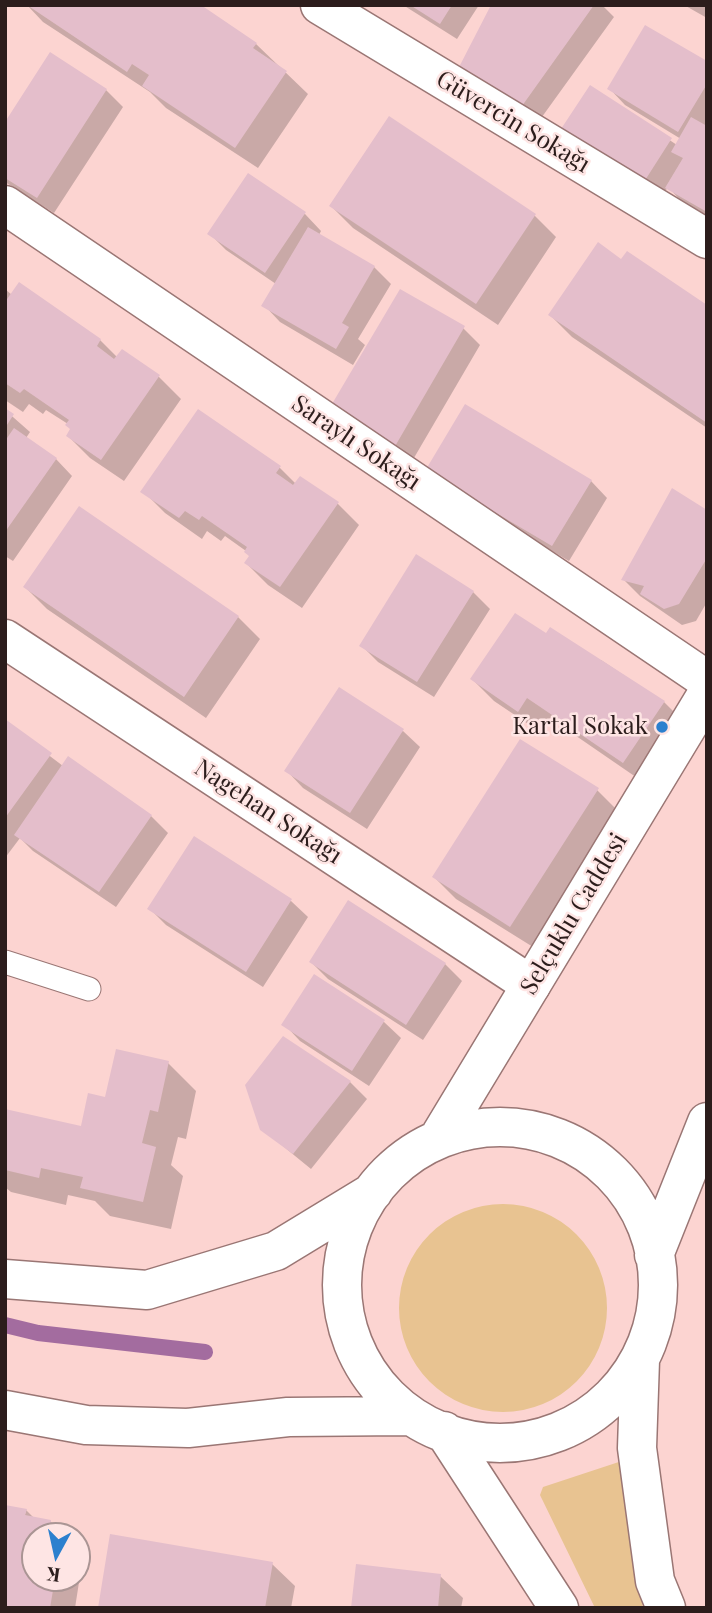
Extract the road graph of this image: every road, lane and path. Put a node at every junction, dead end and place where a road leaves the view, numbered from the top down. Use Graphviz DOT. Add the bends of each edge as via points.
graph roads {
  1 [pos="320,5"];
  2 [pos="5,205"];
  3 [pos="707,239"];
  4 [pos="5,639"];
  5 [pos="707,680"];
  6 [pos="707,694"];
  7 [pos="5,962"];
  8 [pos="531,985"];
  9 [pos="89,989"];
  10 [pos="707,1122"];
  11 [pos="441,1135"];
  12 [pos="375,1191"];
  13 [pos="654,1255"];
  14 [pos="5,1279"];
  15 [pos="640,1360"];
  16 [pos="5,1410"];
  17 [pos="406,1416"];
  18 [pos="444,1431"];
  19 [pos="548,1600"];
  20 [pos="666,1608"];
  1 -- 3 [label="street, Güvercin Sokağı"];
  2 -- 5 [label="street, Saraylı Sokağı"];
  4 -- 8 [label="street, Nagehan Sokağı"];
  6 -- 8 [label="street, Selçuklu Caddesi"];
  7 -- 9 [label="lane"];
  8 -- 11 [label="street, Selçuklu Caddesi"];
  10 -- 13 [label="street"];
  11 -- 12 [label="street" via="415,1148"];
  11 -- 13 [label="street" via="463,1128 517,1126 576,1148 629,1193 642,1215"];
  12 -- 14 [label="street" via="275,1251 147,1290"];
  12 -- 17 [label="street" via="356,1223 345,1256 344,1289 362,1360 377,1388"];
  13 -- 15 [label="street" via="657,1293"];
  15 -- 18 [label="street" via="604,1408 562,1433 511,1444 460,1438"];
  15 -- 20 [label="street" via="637,1448 655,1581"];
  16 -- 17 [label="street" via="86,1425 188,1428 288,1417"];
  17 -- 18 [label="street"];
  18 -- 19 [label="street"];
}
